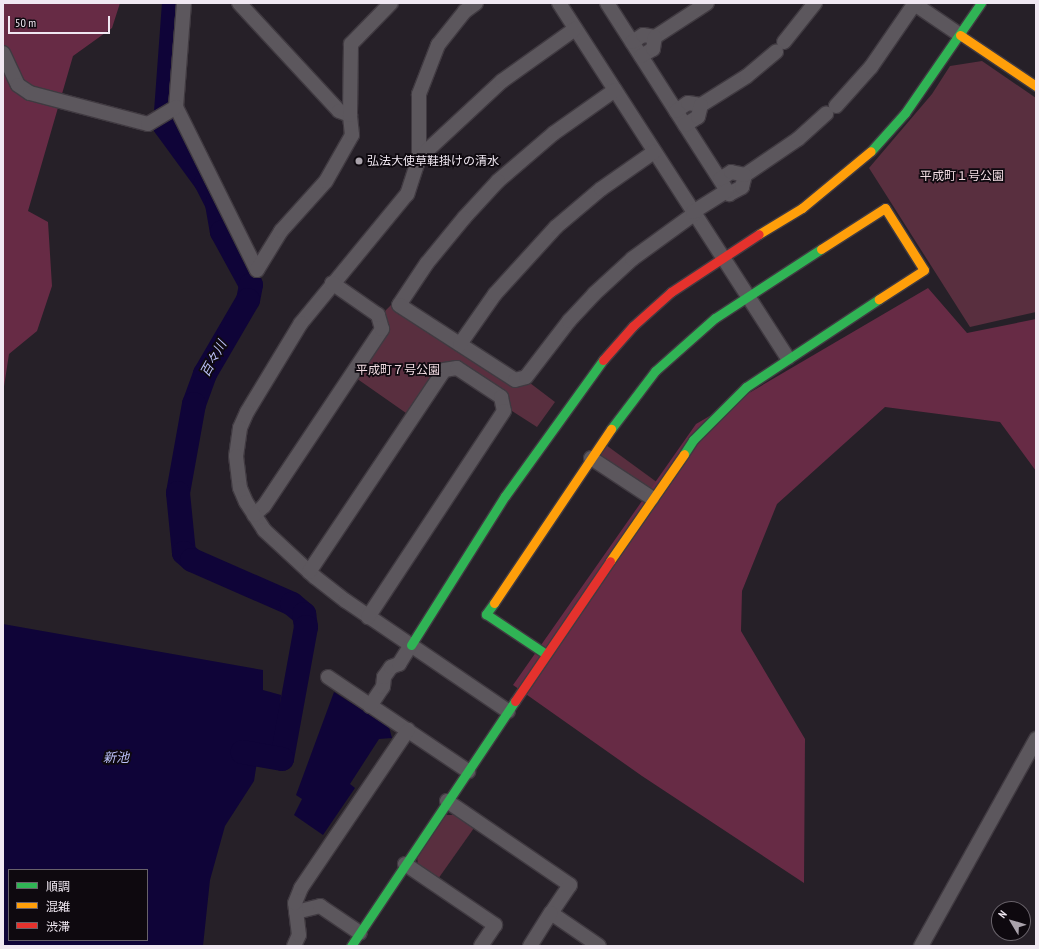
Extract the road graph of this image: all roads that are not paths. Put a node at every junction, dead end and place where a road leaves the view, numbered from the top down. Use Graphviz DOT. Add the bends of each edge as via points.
graph roads {
  1 [pos="184,3"];
  2 [pos="239,3"];
  3 [pos="391,3"];
  4 [pos="476,3"];
  5 [pos="559,3"];
  6 [pos="608,3"];
  7 [pos="707,3"];
  8 [pos="815,3"];
  9 [pos="914,3"];
  10 [pos="981,3"];
  11 [pos="575,29"];
  12 [pos="960,35"];
  13 [pos="656,37"];
  14 [pos="632,42"];
  15 [pos="3,53"];
  16 [pos="641,56"];
  17 [pos="1036,86"];
  18 [pos="616,90"];
  19 [pos="701,105"];
  20 [pos="176,107"];
  21 [pos="676,111"];
  22 [pos="350,114"];
  23 [pos="685,125"];
  24 [pos="654,152"];
  25 [pos="420,158"];
  26 [pos="723,185"];
  27 [pos="694,214"];
  28 [pos="721,257"];
  29 [pos="332,283"];
  30 [pos="747,296"];
  31 [pos="460,344"];
  32 [pos="788,358"];
  33 [pos="591,458"];
  34 [pos="652,498"];
  35 [pos="254,516"];
  36 [pos="309,572"];
  37 [pos="368,617"];
  38 [pos="411,645"];
  39 [pos="546,654"];
  40 [pos="328,677"];
  41 [pos="370,706"];
  42 [pos="508,711"];
  43 [pos="408,730"];
  44 [pos="1036,739"];
  45 [pos="468,771"];
  46 [pos="447,801"];
  47 [pos="405,864"];
  48 [pos="296,912"];
  49 [pos="551,913"];
  50 [pos="360,933"];
  51 [pos="294,946"];
  52 [pos="351,946"];
  53 [pos="481,946"];
  54 [pos="530,946"];
  55 [pos="599,946"];
  56 [pos="921,946"];
  1 -- 20 [label="street"];
  2 -- 22 [label="street" via="339,111"];
  3 -- 22 [label="street" via="351,44"];
  4 -- 25 [label="street" via="464,11 438,44 419,94"];
  5 -- 11 [label="street"];
  6 -- 14 [label="street"];
  7 -- 13 [label="street"];
  8 -- 19 [label="street" via="780,47 747,76"];
  9 -- 12 [label="street"];
  9 -- 26 [label="street" via="871,67 831,110 798,139 745,175 742,186 729,194"];
  10 -- 12 [label="street"];
  11 -- 18 [label="street"];
  11 -- 25 [label="street" via="487,94"];
  12 -- 17 [label="street"];
  12 -- 28 [label="street" via="905,113 860,161 802,208"];
  13 -- 14 [label="street" via="643,35"];
  13 -- 16 [label="street" via="653,49"];
  14 -- 16 [label="street"];
  15 -- 20 [label="street" via="18,84 30,93 148,124"];
  16 -- 21 [label="street"];
  18 -- 24 [label="street"];
  18 -- 31 [label="street" via="554,133 498,181 427,263 399,304"];
  19 -- 21 [label="street" via="688,103"];
  19 -- 23 [label="street" via="698,117"];
  20 -- 22 [label="street" via="257,270 280,231 326,181 352,135"];
  21 -- 23 [label="street"];
  23 -- 26 [label="street"];
  24 -- 27 [label="street"];
  24 -- 31 [label="street" via="601,189 552,232 495,294"];
  25 -- 29 [label="street" via="412,184 402,202"];
  26 -- 27 [label="street"];
  27 -- 28 [label="street"];
  27 -- 31 [label="street" via="646,248 598,290 569,321 526,377 515,380"];
  28 -- 30 [label="street"];
  28 -- 38 [label="street" via="656,304 608,353 505,496"];
  29 -- 35 [label="street" via="301,322 240,428 236,456 238,475 246,502"];
  29 -- 35 [label="street" via="378,315 382,329 264,506"];
  30 -- 32 [label="street"];
  30 -- 32 [label="street" via="885,208 924,270"];
  30 -- 33 [label="street" via="715,318 655,371 623,411"];
  32 -- 34 [label="street" via="746,387 706,426 679,458"];
  33 -- 34 [label="street"];
  33 -- 39 [label="street" via="486,614"];
  34 -- 39 [label="street"];
  35 -- 36 [label="street" via="264,530"];
  36 -- 37 [label="street"];
  36 -- 37 [label="street" via="444,370 457,368 501,397 504,411"];
  37 -- 38 [label="street"];
  38 -- 41 [label="street" via="399,664 390,667 384,677 383,687"];
  38 -- 42 [label="street"];
  39 -- 42 [label="street"];
  40 -- 41 [label="street"];
  41 -- 43 [label="street"];
  42 -- 45 [label="street"];
  43 -- 45 [label="street"];
  43 -- 48 [label="street" via="300,888 295,903"];
  44 -- 56 [label="street"];
  45 -- 46 [label="street"];
  46 -- 47 [label="street"];
  46 -- 49 [label="street" via="570,885"];
  47 -- 50 [label="street"];
  47 -- 53 [label="street" via="495,925"];
  48 -- 50 [label="street" via="320,906"];
  48 -- 51 [label="street" via="299,935"];
  49 -- 54 [label="street"];
  49 -- 55 [label="street"];
  50 -- 52 [label="street"];
}
